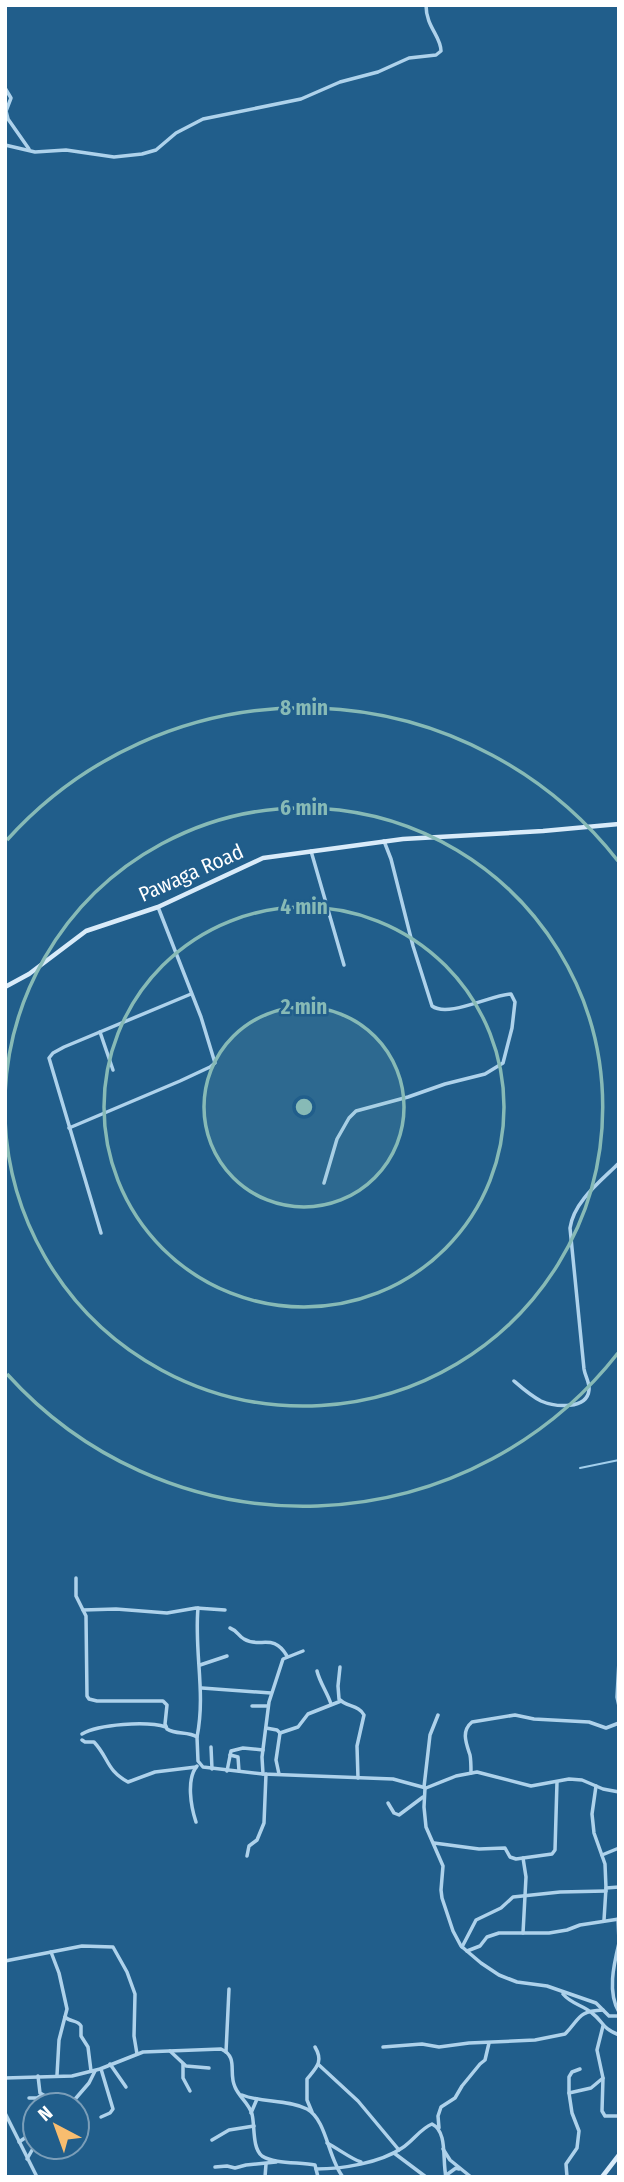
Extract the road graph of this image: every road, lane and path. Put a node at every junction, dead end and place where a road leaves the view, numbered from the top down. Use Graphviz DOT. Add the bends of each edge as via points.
graph roads {
  1 [pos="426,5"];
  2 [pos="5,88"];
  3 [pos="5,145"];
  4 [pos="30,150"];
  5 [pos="619,824"];
  6 [pos="384,841"];
  7 [pos="311,851"];
  8 [pos="158,907"];
  9 [pos="344,965"];
  10 [pos="5,987"];
  11 [pos="191,994"];
  12 [pos="100,1032"];
  13 [pos="113,1070"];
  14 [pos="69,1128"];
  15 [pos="619,1163"];
  16 [pos="324,1183"];
  17 [pos="101,1233"];
  18 [pos="514,1381"];
  19 [pos="76,1578"];
  20 [pos="198,1608"];
  21 [pos="225,1610"];
  22 [pos="83,1611"];
  23 [pos="230,1628"];
  24 [pos="303,1651"];
  25 [pos="227,1656"];
  26 [pos="287,1656"];
  27 [pos="619,1661"];
  28 [pos="200,1665"];
  29 [pos="340,1667"];
  30 [pos="317,1671"];
  31 [pos="202,1688"];
  32 [pos="271,1693"];
  33 [pos="341,1701"];
  34 [pos="331,1704"];
  35 [pos="253,1706"];
  36 [pos="268,1706"];
  37 [pos="619,1706"];
  38 [pos="438,1715"];
  39 [pos="619,1723"];
  40 [pos="166,1727"];
  41 [pos="266,1728"];
  42 [pos="280,1733"];
  43 [pos="197,1737"];
  44 [pos="211,1746"];
  45 [pos="263,1750"];
  46 [pos="230,1755"];
  47 [pos="198,1766"];
  48 [pos="212,1769"];
  49 [pos="228,1771"];
  50 [pos="239,1771"];
  51 [pos="471,1773"];
  52 [pos="265,1774"];
  53 [pos="280,1775"];
  54 [pos="358,1778"];
  55 [pos="557,1782"];
  56 [pos="596,1786"];
  57 [pos="424,1788"];
  58 [pos="619,1792"];
  59 [pos="425,1796"];
  60 [pos="388,1803"];
  61 [pos="196,1822"];
  62 [pos="434,1843"];
  63 [pos="619,1848"];
  64 [pos="602,1855"];
  65 [pos="247,1856"];
  66 [pos="523,1858"];
  67 [pos="619,1887"];
  68 [pos="606,1889"];
  69 [pos="526,1895"];
  70 [pos="618,1919"];
  71 [pos="604,1920"];
  72 [pos="523,1933"];
  73 [pos="619,1942"];
  74 [pos="462,1947"];
  75 [pos="467,1951"];
  76 [pos="51,1952"];
  77 [pos="5,1961"];
  78 [pos="613,1970"];
  79 [pos="619,1973"];
  80 [pos="229,1989"];
  81 [pos="562,1992"];
  82 [pos="603,2010"];
  83 [pos="589,2011"];
  84 [pos="619,2014"];
  85 [pos="65,2017"];
  86 [pos="603,2026"];
  87 [pos="619,2035"];
  88 [pos="489,2043"];
  89 [pos="315,2047"];
  90 [pos="383,2047"];
  91 [pos="170,2051"];
  92 [pos="226,2052"];
  93 [pos="137,2054"];
  94 [pos="110,2064"];
  95 [pos="183,2064"];
  96 [pos="319,2065"];
  97 [pos="209,2068"];
  98 [pos="580,2069"];
  99 [pos="96,2070"];
  100 [pos="57,2075"];
  101 [pos="38,2076"];
  102 [pos="5,2078"];
  103 [pos="603,2078"];
  104 [pos="126,2087"];
  105 [pos="40,2091"];
  106 [pos="82,2091"];
  107 [pos="190,2091"];
  108 [pos="569,2093"];
  109 [pos="240,2094"];
  110 [pos="257,2099"];
  111 [pos="5,2113"];
  112 [pos="251,2113"];
  113 [pos="313,2114"];
  114 [pos="619,2116"];
  115 [pos="101,2117"];
  116 [pos="254,2126"];
  117 [pos="439,2130"];
  118 [pos="212,2140"];
  119 [pos="19,2142"];
  120 [pos="327,2143"];
  121 [pos="21,2146"];
  122 [pos="443,2149"];
  123 [pos="399,2150"];
  124 [pos="394,2153"];
  125 [pos="619,2155"];
  126 [pos="28,2161"];
  127 [pos="278,2161"];
  128 [pos="363,2162"];
  129 [pos="266,2164"];
  130 [pos="215,2167"];
  131 [pos="316,2169"];
  132 [pos="336,2169"];
  133 [pos="461,2170"];
  134 [pos="37,2177"];
  135 [pos="265,2177"];
  136 [pos="318,2177"];
  137 [pos="342,2177"];
  138 [pos="426,2177"];
  139 [pos="445,2177"];
  140 [pos="471,2177"];
  141 [pos="567,2177"];
  142 [pos="602,2177"];
  1 -- 4 [label="street" via="428,22 441,45 436,55 413,57 301,99 204,119 151,152 114,157 74,150"];
  2 -- 4 [label="street" via="12,98 8,118"];
  3 -- 4 [label="street"];
  5 -- 6 [label="main road, Pawaga Road"];
  6 -- 7 [label="main road, Pawaga Road"];
  6 -- 16 [label="street" via="432,1006 451,1008 511,994 515,1002 512,1028 505,1059 494,1070 352,1113 337,1139"];
  7 -- 8 [label="main road, Pawaga Road" via="254,861"];
  7 -- 9 [label="street"];
  8 -- 10 [label="main road, Pawaga Road" via="86,931"];
  8 -- 11 [label="street"];
  11 -- 12 [label="street"];
  11 -- 14 [label="street" via="213,1065"];
  12 -- 13 [label="street"];
  12 -- 14 [label="street" via="49,1058"];
  14 -- 17 [label="street"];
  15 -- 18 [label="street" via="571,1218 587,1397 577,1404 545,1403"];
  19 -- 22 [label="street" via="76,1596"];
  20 -- 21 [label="street"];
  20 -- 22 [label="street" via="167,1613"];
  20 -- 28 [label="street"];
  22 -- 40 [label="street" via="86,1696 97,1702 163,1700"];
  23 -- 26 [label="street" via="247,1641 275,1643"];
  24 -- 26 [label="street"];
  25 -- 28 [label="street"];
  26 -- 32 [label="street"];
  27 -- 37 [label="street"];
  28 -- 31 [label="street"];
  29 -- 33 [label="street"];
  30 -- 34 [label="street"];
  31 -- 32 [label="street"];
  31 -- 43 [label="street"];
  32 -- 36 [label="street"];
  33 -- 34 [label="street"];
  33 -- 54 [label="street" via="364,1715 357,1746"];
  34 -- 42 [label="street" via="308,1714 298,1727"];
  35 -- 36 [label="street"];
  36 -- 41 [label="street"];
  38 -- 57 [label="street" via="429,1739"];
  39 -- 51 [label="street" via="606,1728 589,1722 515,1715 470,1722 465,1740"];
  40 -- 43 [label="street"];
  40 -- 47 [label="street" via="137,1723 95,1729 82,1737 85,1742 93,1741 110,1768 128,1782 155,1772"];
  41 -- 42 [label="street"];
  41 -- 45 [label="street"];
  42 -- 53 [label="street" via="276,1760"];
  43 -- 47 [label="street"];
  44 -- 48 [label="street"];
  45 -- 46 [label="street" via="238,1748"];
  45 -- 52 [label="street"];
  46 -- 49 [label="street"];
  46 -- 50 [label="street" via="237,1756"];
  47 -- 48 [label="street"];
  47 -- 61 [label="street" via="192,1777"];
  48 -- 49 [label="street"];
  49 -- 50 [label="street"];
  50 -- 52 [label="street"];
  51 -- 55 [label="street" via="531,1786"];
  51 -- 57 [label="street"];
  52 -- 53 [label="street"];
  52 -- 65 [label="street" via="264,1824"];
  53 -- 54 [label="street"];
  54 -- 57 [label="street" via="393,1779"];
  55 -- 56 [label="street" via="576,1780"];
  55 -- 66 [label="street" via="554,1852"];
  56 -- 58 [label="street"];
  56 -- 64 [label="street" via="592,1814"];
  57 -- 59 [label="street"];
  59 -- 60 [label="street" via="399,1815"];
  59 -- 62 [label="street" via="425,1822"];
  62 -- 66 [label="street" via="505,1848 510,1857"];
  62 -- 74 [label="street" via="443,1866 442,1898"];
  63 -- 64 [label="street"];
  64 -- 68 [label="street"];
  66 -- 69 [label="street"];
  67 -- 68 [label="street"];
  68 -- 69 [label="street"];
  68 -- 71 [label="street"];
  69 -- 72 [label="street"];
  69 -- 74 [label="street" via="513,1897 476,1920"];
  70 -- 71 [label="street"];
  70 -- 73 [label="street"];
  71 -- 72 [label="street" via="556,1932"];
  72 -- 75 [label="street" via="498,1933"];
  73 -- 78 [label="street"];
  74 -- 75 [label="street"];
  75 -- 81 [label="street" via="499,1975"];
  76 -- 77 [label="street"];
  76 -- 85 [label="street" via="66,2001"];
  76 -- 93 [label="street" via="113,1947 135,1993"];
  78 -- 79 [label="street"];
  78 -- 84 [label="street" via="613,1998"];
  80 -- 92 [label="street"];
  81 -- 82 [label="street" via="596,2003"];
  81 -- 83 [label="street"];
  82 -- 83 [label="street"];
  82 -- 84 [label="street" via="609,2017"];
  83 -- 86 [label="street"];
  83 -- 88 [label="street" via="565,2034"];
  85 -- 99 [label="street" via="81,2026"];
  85 -- 100 [label="street"];
  86 -- 87 [label="street"];
  86 -- 103 [label="street" via="597,2050"];
  88 -- 90 [label="street"];
  88 -- 117 [label="street" via="485,2060 455,2098 441,2106"];
  89 -- 96 [label="street"];
  91 -- 92 [label="street"];
  91 -- 93 [label="street"];
  91 -- 95 [label="street"];
  92 -- 109 [label="street" via="232,2058 234,2087"];
  93 -- 94 [label="street"];
  94 -- 99 [label="street"];
  94 -- 104 [label="street"];
  95 -- 97 [label="street"];
  95 -- 107 [label="street" via="183,2078"];
  96 -- 113 [label="street" via="307,2079 307,2100"];
  96 -- 123 [label="street" via="358,2101"];
  98 -- 108 [label="street" via="570,2074"];
  99 -- 100 [label="street"];
  99 -- 106 [label="street"];
  99 -- 115 [label="street" via="113,2109"];
  100 -- 101 [label="street"];
  101 -- 102 [label="street"];
  101 -- 105 [label="street"];
  103 -- 108 [label="street" via="592,2088"];
  103 -- 114 [label="street" via="603,2113"];
  108 -- 141 [label="street" via="579,2131 578,2148 566,2165"];
  109 -- 110 [label="street"];
  109 -- 112 [label="street"];
  110 -- 112 [label="street"];
  110 -- 113 [label="street" via="298,2106"];
  111 -- 119 [label="street"];
  112 -- 116 [label="street"];
  113 -- 120 [label="street"];
  116 -- 118 [label="street" via="229,2130"];
  116 -- 127 [label="street" via="259,2151"];
  117 -- 122 [label="street"];
  117 -- 123 [label="street" via="427,2125"];
  119 -- 121 [label="street"];
  120 -- 128 [label="street"];
  120 -- 132 [label="street"];
  122 -- 133 [label="street"];
  122 -- 139 [label="street"];
  123 -- 124 [label="street"];
  124 -- 128 [label="street"];
  124 -- 138 [label="street"];
  125 -- 142 [label="main road"];
  126 -- 134 [label="street"];
  127 -- 129 [label="street"];
  127 -- 131 [label="street" via="315,2165"];
  128 -- 132 [label="street"];
  129 -- 130 [label="street"];
  129 -- 135 [label="street"];
  131 -- 132 [label="street"];
  131 -- 136 [label="street"];
  132 -- 137 [label="street"];
  133 -- 139 [label="street" via="456,2168"];
  133 -- 140 [label="street"];
}
